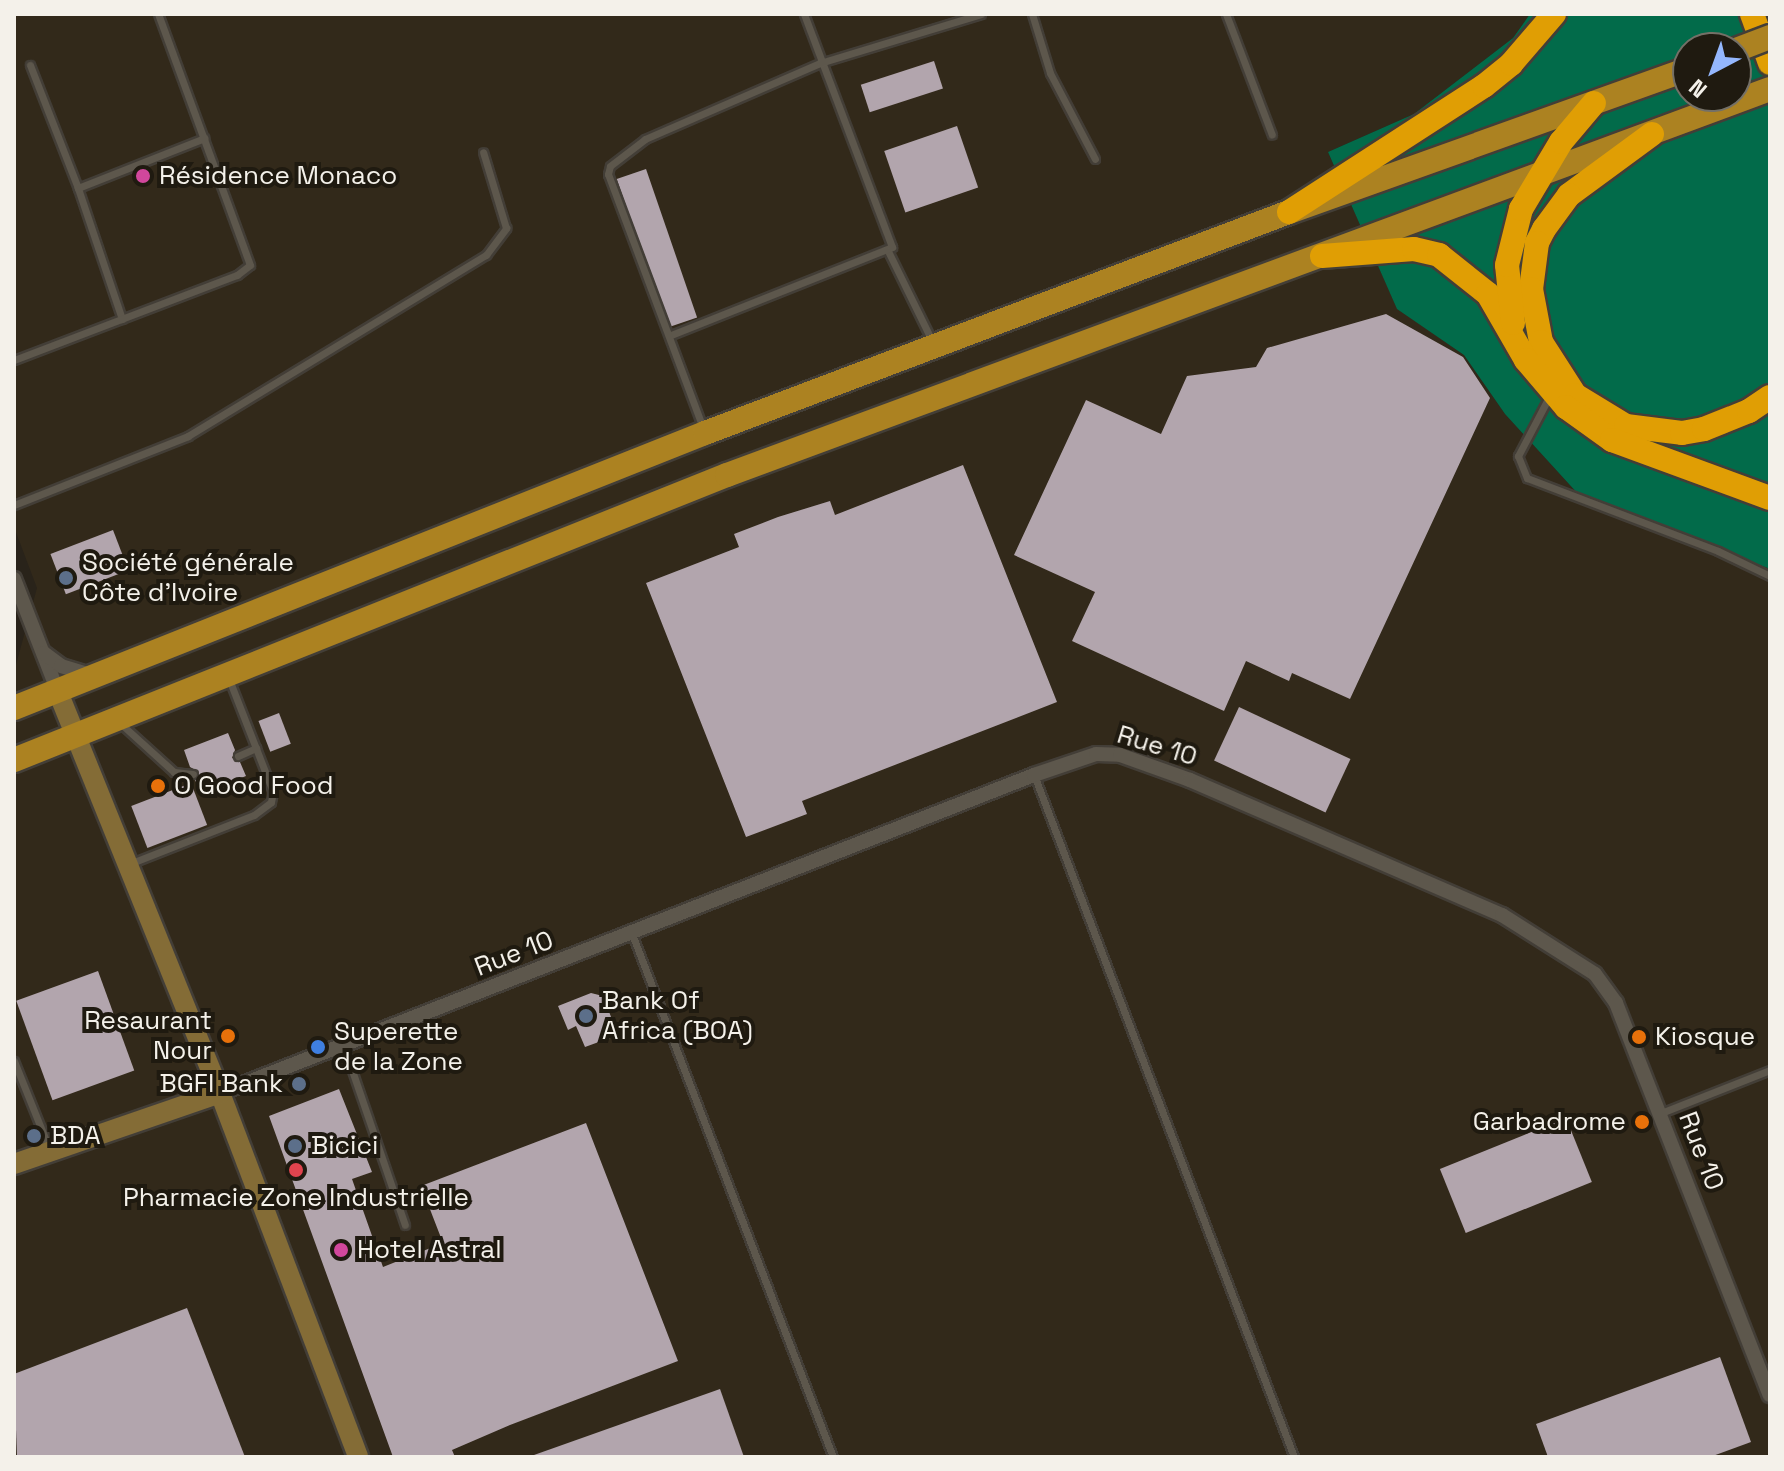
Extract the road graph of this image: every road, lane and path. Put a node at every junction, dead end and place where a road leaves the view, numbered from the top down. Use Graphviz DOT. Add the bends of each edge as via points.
graph roads {
  1 [pos="158,14"];
  2 [pos="804,14"];
  3 [pos="981,14"];
  4 [pos="1032,14"];
  5 [pos="1226,14"];
  6 [pos="1554,14"];
  7 [pos="1752,14"];
  8 [pos="820,63"];
  9 [pos="1770,63"];
  10 [pos="30,65"];
  11 [pos="1672,75"];
  12 [pos="1770,89"];
  13 [pos="1594,103"];
  14 [pos="1652,134"];
  15 [pos="1272,135"];
  16 [pos="204,138"];
  17 [pos="483,152"];
  18 [pos="1095,159"];
  19 [pos="1542,173"];
  20 [pos="78,188"];
  21 [pos="1289,212"];
  22 [pos="888,251"];
  23 [pos="1322,256"];
  24 [pos="122,319"];
  25 [pos="671,335"];
  26 [pos="1516,338"];
  27 [pos="934,346"];
  28 [pos="14,360"];
  29 [pos="1551,394"];
  30 [pos="1770,397"];
  31 [pos="705,433"];
  32 [pos="1770,498"];
  33 [pos="14,505"];
  34 [pos="1770,576"];
  35 [pos="14,579"];
  36 [pos="18,605"];
  37 [pos="41,651"];
  38 [pos="99,676"];
  39 [pos="228,677"];
  40 [pos="58,692"];
  41 [pos="14,708"];
  42 [pos="117,720"];
  43 [pos="75,736"];
  44 [pos="256,748"];
  45 [pos="238,756"];
  46 [pos="14,760"];
  47 [pos="193,774"];
  48 [pos="1034,775"];
  49 [pos="127,865"];
  50 [pos="632,934"];
  51 [pos="344,1047"];
  52 [pos="14,1061"];
  53 [pos="1770,1070"];
  54 [pos="220,1093"];
  55 [pos="1661,1113"];
  56 [pos="50,1150"];
  57 [pos="14,1164"];
  58 [pos="405,1225"];
  59 [pos="1770,1395"];
  60 [pos="358,1457"];
  61 [pos="833,1457"];
  62 [pos="1294,1457"];
  1 -- 16 [label="lane"];
  2 -- 8 [label="lane"];
  3 -- 8 [label="lane"];
  4 -- 18 [label="lane" via="1050,73"];
  5 -- 15 [label="lane"];
  6 -- 21 [label="highway" via="1511,64 1484,86"];
  7 -- 9 [label="highway"];
  8 -- 22 [label="lane" via="890,236"];
  8 -- 25 [label="lane" via="645,139 610,166 608,174"];
  10 -- 20 [label="lane"];
  11 -- 13 [label="main road"];
  12 -- 14 [label="main road"];
  13 -- 19 [label="highway"];
  13 -- 21 [label="main road"];
  14 -- 19 [label="main road"];
  14 -- 30 [label="highway" via="1569,195 1544,229 1531,289 1541,342 1575,395 1626,426 1682,433 1704,429"];
  16 -- 20 [label="lane"];
  16 -- 24 [label="lane" via="250,265 237,275"];
  17 -- 33 [label="lane" via="506,228 486,255 188,436"];
  19 -- 23 [label="main road"];
  19 -- 26 [label="highway" via="1521,209 1507,265"];
  20 -- 24 [label="lane"];
  21 -- 27 [label="main road"];
  22 -- 25 [label="lane"];
  22 -- 27 [label="lane"];
  23 -- 26 [label="highway" via="1414,249 1439,255 1488,294"];
  23 -- 39 [label="main road" via="727,475"];
  24 -- 28 [label="lane"];
  25 -- 31 [label="lane"];
  26 -- 29 [label="highway"];
  27 -- 31 [label="main road"];
  29 -- 32 [label="highway" via="1612,440"];
  29 -- 34 [label="lane" via="1518,456 1527,478"];
  31 -- 38 [label="main road"];
  35 -- 36 [label="street"];
  36 -- 37 [label="street"];
  37 -- 38 [label="street" via="70,670"];
  37 -- 40 [label="street"];
  38 -- 40 [label="main road"];
  39 -- 42 [label="main road"];
  39 -- 44 [label="lane"];
  40 -- 41 [label="main road"];
  40 -- 43 [label="street"];
  42 -- 43 [label="main road"];
  42 -- 47 [label="lane" via="174,772"];
  43 -- 46 [label="main road"];
  43 -- 49 [label="street"];
  44 -- 45 [label="lane"];
  44 -- 49 [label="lane" via="273,792 263,810"];
  48 -- 50 [label="street, Rue 10"];
  48 -- 55 [label="street, Rue 10" via="1096,754 1120,755 1502,915 1595,974 1616,1003"];
  48 -- 62 [label="lane"];
  49 -- 54 [label="street"];
  50 -- 51 [label="street, Rue 10"];
  50 -- 61 [label="lane"];
  51 -- 54 [label="street, Rue 10"];
  51 -- 58 [label="lane"];
  52 -- 56 [label="lane"];
  53 -- 55 [label="lane"];
  54 -- 56 [label="street"];
  54 -- 60 [label="street"];
  55 -- 59 [label="street, Rue 10"];
  56 -- 57 [label="street"];
}
